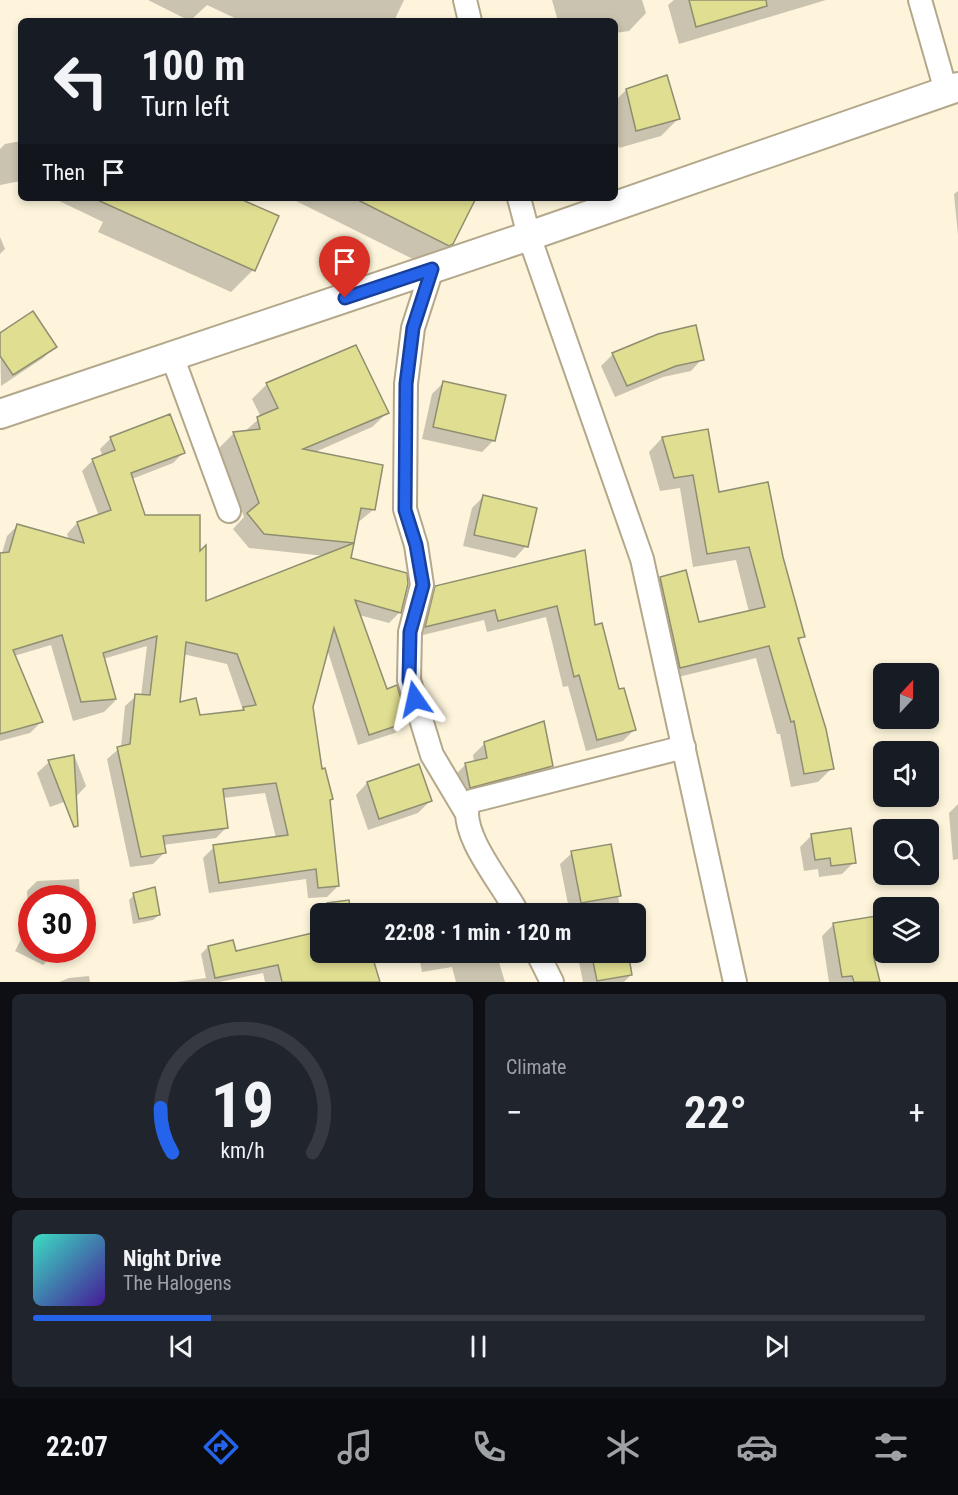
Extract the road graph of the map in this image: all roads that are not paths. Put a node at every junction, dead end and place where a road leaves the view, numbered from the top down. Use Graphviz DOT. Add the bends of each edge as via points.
graph roads {
  1 [pos="465,0"];
  2 [pos="920,0"];
  3 [pos="469,18"];
  4 [pos="952,89"];
  5 [pos="520,201"];
  6 [pos="529,236"];
  7 [pos="432,269"];
  8 [pos="172,356"];
  9 [pos="0,414"];
  10 [pos="229,511"];
  11 [pos="684,747"];
  12 [pos="466,812"];
  13 [pos="511,903"];
  14 [pos="542,963"];
  15 [pos="552,982"];
  16 [pos="735,982"];
  1 -- 3 [label="street"];
  2 -- 4 [label="street"];
  4 -- 6 [label="street"];
  5 -- 6 [label="street"];
  6 -- 7 [label="street"];
  6 -- 11 [label="street" via="642,559"];
  7 -- 8 [label="street"];
  7 -- 12 [label="street" via="413,328 406,384 405,510 423,585 410,632 409,680 432,755"];
  8 -- 9 [label="street"];
  8 -- 10 [label="street"];
  11 -- 12 [label="street" via="472,801"];
  11 -- 16 [label="street"];
  12 -- 13 [label="street" via="484,858"];
  14 -- 15 [label="street"];
}
